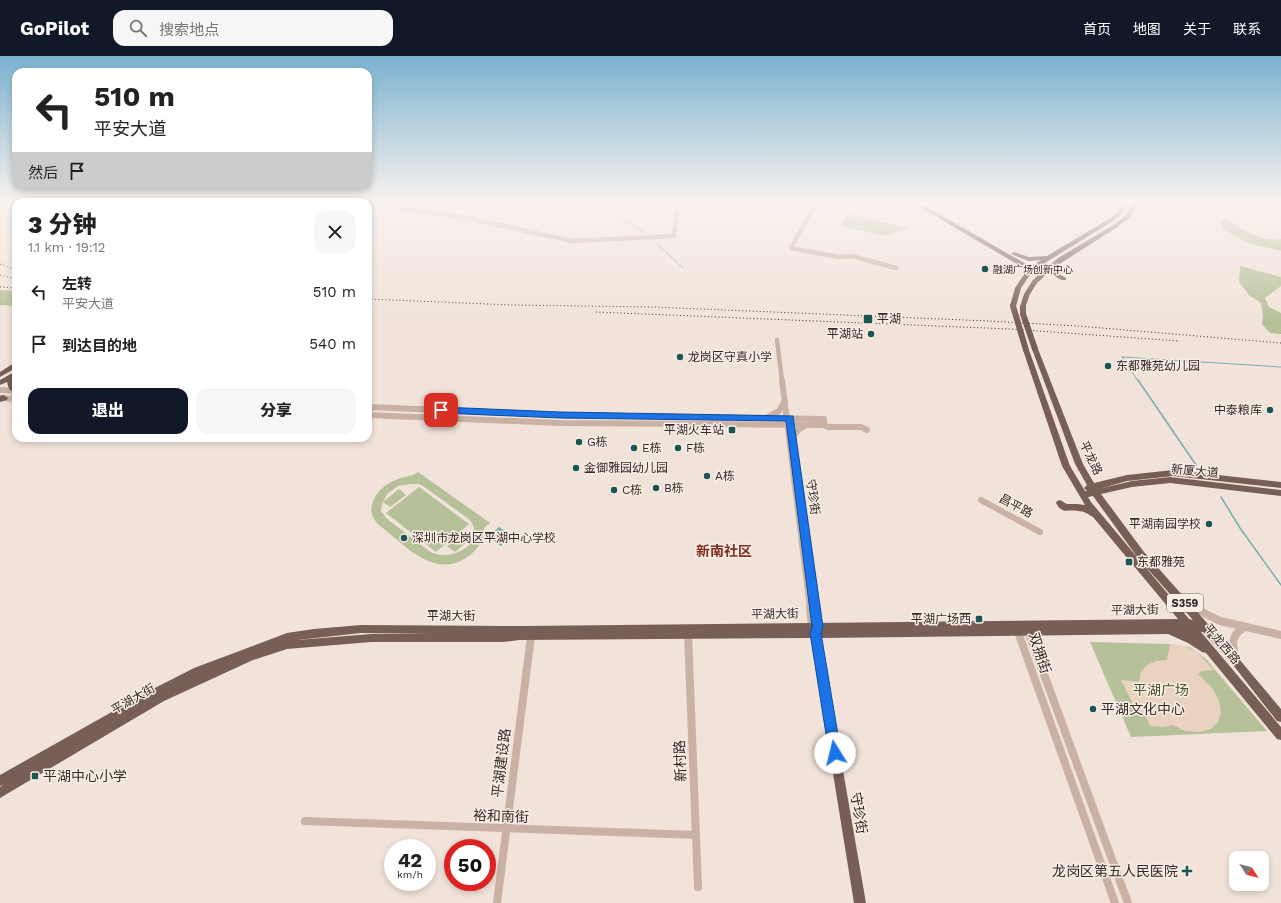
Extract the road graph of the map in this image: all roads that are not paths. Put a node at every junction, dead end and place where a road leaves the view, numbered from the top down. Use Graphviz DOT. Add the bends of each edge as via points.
graph roads {
  1 [pos="796,243"];
  2 [pos="796,243"];
  3 [pos="987,243"];
  4 [pos="994,243"];
  5 [pos="1074,243"];
  6 [pos="1089,243"];
  7 [pos="793,248"];
  8 [pos="1014,254"];
  9 [pos="1051,257"];
  10 [pos="1055,264"];
  11 [pos="896,268"];
  12 [pos="1033,268"];
  13 [pos="1042,273"];
  14 [pos="1064,279"];
  15 [pos="778,340"];
  16 [pos="12,370"];
  17 [pos="12,372"];
  18 [pos="0,374"];
  19 [pos="12,377"];
  20 [pos="0,383"];
  21 [pos="12,388"];
  22 [pos="0,390"];
  23 [pos="12,391"];
  24 [pos="1,398"];
  25 [pos="12,399"];
  26 [pos="785,401"];
  27 [pos="372,407"];
  28 [pos="499,413"];
  29 [pos="372,415"];
  30 [pos="766,418"];
  31 [pos="497,421"];
  32 [pos="788,422"];
  33 [pos="824,422"];
  34 [pos="769,424"];
  35 [pos="806,425"];
  36 [pos="867,430"];
  37 [pos="790,437"];
  38 [pos="1281,485"];
  39 [pos="1094,489"];
  40 [pos="1080,492"];
  41 [pos="1281,493"];
  42 [pos="981,500"];
  43 [pos="1062,506"];
  44 [pos="1098,517"];
  45 [pos="1040,532"];
  46 [pos="1112,534"];
  47 [pos="1178,595"];
  48 [pos="1190,627"];
  49 [pos="1205,627"];
  50 [pos="1244,627"];
  51 [pos="815,629"];
  52 [pos="1024,629"];
  53 [pos="1164,630"];
  54 [pos="534,632"];
  55 [pos="688,634"];
  56 [pos="1281,635"];
  57 [pos="1217,659"];
  58 [pos="1236,662"];
  59 [pos="1281,717"];
  60 [pos="1281,735"];
  61 [pos="0,780"];
  62 [pos="0,793"];
  63 [pos="305,821"];
  64 [pos="506,829"];
  65 [pos="696,835"];
  66 [pos="698,886"];
  67 [pos="497,903"];
  68 [pos="860,903"];
  69 [pos="1115,903"];
  70 [pos="1128,903"];
  1 -- 7 [label="street"];
  2 -- 7 [label="street"];
  3 -- 12 [label="main road"];
  4 -- 8 [label="main road"];
  5 -- 9 [label="main road, 平龙路 / S359"];
  6 -- 10 [label="main road, 平龙路 / S359"];
  7 -- 11 [label="street" via="839,257 852,256"];
  8 -- 9 [label="main road" via="1033,259"];
  8 -- 12 [label="main road"];
  9 -- 12 [label="main road, 平龙路 / S359"];
  10 -- 13 [label="main road, 平龙路 / S359"];
  10 -- 14 [label="main road" via="1055,273"];
  12 -- 13 [label="main road"];
  12 -- 40 [label="main road, 平龙路 / S359, bridge" via="1018,288 1013,306 1060,450"];
  13 -- 39 [label="main road, 平龙路 / S359, bridge" via="1027,291 1022,307 1023,314 1079,464"];
  15 -- 26 [label="street, 守珍街"];
  16 -- 18 [label="main road"];
  17 -- 20 [label="main road"];
  19 -- 21 [label="main road"];
  22 -- 23 [label="street"];
  24 -- 25 [label="street"];
  26 -- 30 [label="street" via="779,411"];
  26 -- 32 [label="street, 守珍街"];
  27 -- 28 [label="street"];
  28 -- 30 [label="street"];
  28 -- 31 [label="street"];
  29 -- 31 [label="street"];
  30 -- 32 [label="street"];
  31 -- 34 [label="street" via="560,424"];
  32 -- 33 [label="street"];
  32 -- 34 [label="street"];
  32 -- 35 [label="street"];
  32 -- 37 [label="street, 守珍街"];
  33 -- 35 [label="street"];
  33 -- 36 [label="street" via="828,427 861,427"];
  34 -- 37 [label="street" via="781,429"];
  35 -- 37 [label="street"];
  37 -- 51 [label="street, 守珍街"];
  38 -- 39 [label="main road, 新厦大道" via="1173,473 1127,478"];
  39 -- 40 [label="main road"];
  39 -- 41 [label="main road, 新厦大道" via="1170,480"];
  39 -- 47 [label="main road, 平龙路 / S359" via="1141,555"];
  40 -- 44 [label="main road, 平龙路 / S359"];
  42 -- 45 [label="street, 昌平路"];
  43 -- 44 [label="main road" via="1082,507"];
  44 -- 46 [label="main road, 平龙路 / S359"];
  46 -- 48 [label="main road, 平龙西路 / S359"];
  47 -- 49 [label="main road, 平龙路 / S359"];
  47 -- 50 [label="street" via="1213,619"];
  48 -- 49 [label="main road, 平湖大街"];
  48 -- 52 [label="main road, 平湖大街"];
  48 -- 53 [label="main road, 平湖大街"];
  48 -- 57 [label="main road, 平龙西路 / S359"];
  49 -- 58 [label="main road, 平龙路 / S359"];
  50 -- 56 [label="street"];
  50 -- 58 [label="street" via="1238,629 1232,641"];
  51 -- 52 [label="main road, 平湖大街"];
  51 -- 54 [label="main road, 平湖大街"];
  51 -- 55 [label="main road, 平湖大街"];
  51 -- 68 [label="main road, 守珍街"];
  52 -- 53 [label="main road, 平湖大街"];
  52 -- 69 [label="street, 双拥街"];
  52 -- 70 [label="street, 双拥街"];
  53 -- 57 [label="main road" via="1190,640"];
  54 -- 55 [label="main road, 平湖大街"];
  54 -- 61 [label="main road, 平湖大街" via="361,629 287,637 197,671"];
  54 -- 62 [label="main road, 平湖大街" via="503,638 371,638 287,645 252,656 160,698"];
  54 -- 64 [label="street, 平湖建设路"];
  55 -- 65 [label="street, 新村路"];
  57 -- 60 [label="main road, 平龙西路 / S359"];
  58 -- 59 [label="main road, 平龙路 / S359"];
  63 -- 64 [label="street, 裕和南街"];
  64 -- 65 [label="street, 裕和南街"];
  64 -- 67 [label="street, 平湖建设路"];
  65 -- 66 [label="street, 新村路"];
}
